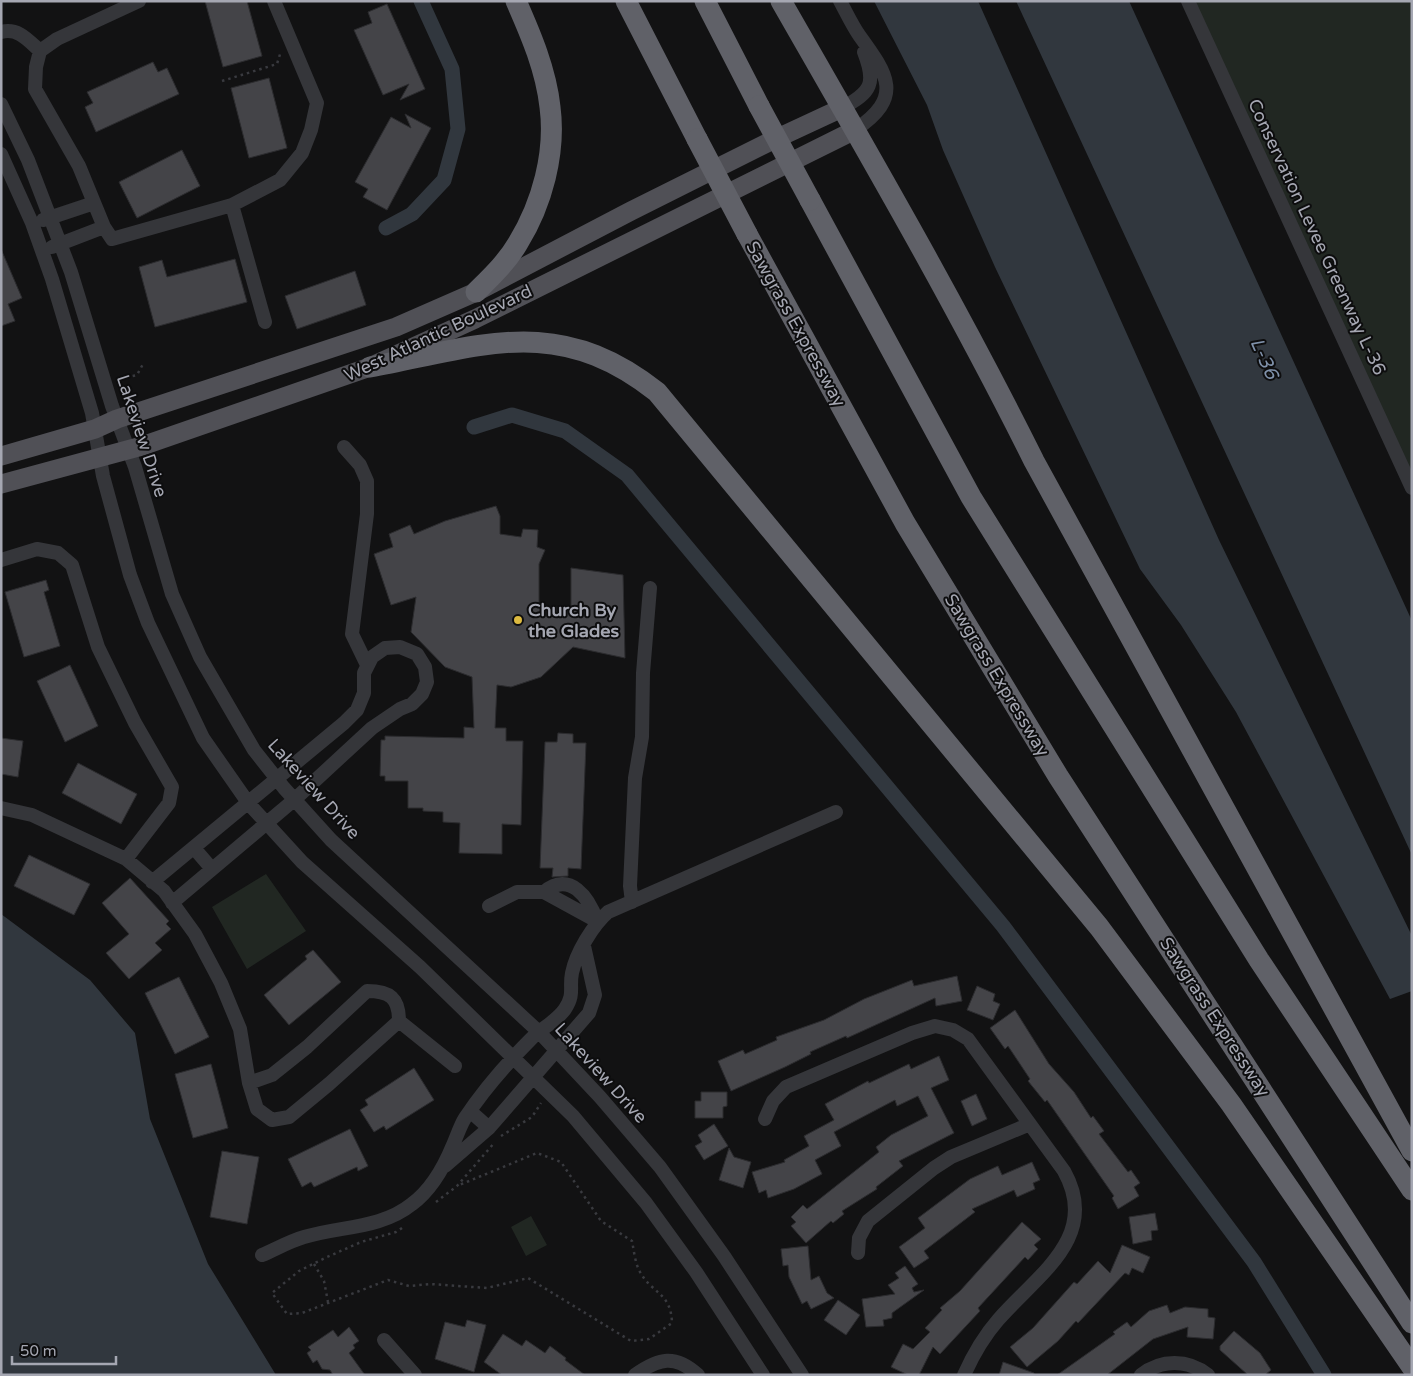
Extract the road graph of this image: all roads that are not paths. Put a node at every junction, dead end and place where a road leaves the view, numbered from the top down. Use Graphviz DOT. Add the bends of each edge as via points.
graph roads {
  1 [pos="139,1"];
  2 [pos="274,1"];
  3 [pos="516,1"];
  4 [pos="626,1"];
  5 [pos="705,1"];
  6 [pos="780,1"];
  7 [pos="840,1"];
  8 [pos="1188,1"];
  9 [pos="1,32"];
  10 [pos="857,32"];
  11 [pos="40,51"];
  12 [pos="1,104"];
  13 [pos="842,108"];
  14 [pos="855,130"];
  15 [pos="1,154"];
  16 [pos="94,203"];
  17 [pos="232,205"];
  18 [pos="50,217"];
  19 [pos="32,223"];
  20 [pos="104,227"];
  21 [pos="60,244"];
  22 [pos="42,250"];
  23 [pos="476,292"];
  24 [pos="265,322"];
  25 [pos="370,367"];
  26 [pos="117,419"];
  27 [pos="95,429"];
  28 [pos="344,447"];
  29 [pos="129,450"];
  30 [pos="1,456"];
  31 [pos="100,459"];
  32 [pos="1,484"];
  33 [pos="1412,488"];
  34 [pos="1,560"];
  35 [pos="650,588"];
  36 [pos="367,664"];
  37 [pos="277,781"];
  38 [pos="294,800"];
  39 [pos="248,804"];
  40 [pos="1,808"];
  41 [pos="836,812"];
  42 [pos="266,823"];
  43 [pos="194,848"];
  44 [pos="126,860"];
  45 [pos="212,869"];
  46 [pos="152,882"];
  47 [pos="632,902"];
  48 [pos="172,903"];
  49 [pos="489,906"];
  50 [pos="597,921"];
  51 [pos="584,946"];
  52 [pos="400,1021"];
  53 [pos="538,1032"];
  54 [pos="557,1050"];
  55 [pos="513,1056"];
  56 [pos="455,1066"];
  57 [pos="533,1076"];
  58 [pos="249,1082"];
  59 [pos="470,1111"];
  60 [pos="764,1119"];
  61 [pos="1030,1124"];
  62 [pos="489,1128"];
  63 [pos="1412,1151"];
  64 [pos="444,1167"];
  65 [pos="1412,1190"];
  66 [pos="858,1254"];
  67 [pos="262,1255"];
  68 [pos="1412,1323"];
  69 [pos="384,1340"];
  70 [pos="1412,1367"];
  71 [pos="415,1375"];
  72 [pos="635,1375"];
  73 [pos="698,1375"];
  74 [pos="763,1375"];
  75 [pos="802,1375"];
  76 [pos="964,1375"];
  77 [pos="1141,1375"];
  78 [pos="1208,1375"];
  1 -- 11 [label="street" via="57,39"];
  2 -- 17 [label="street" via="317,103 302,153 280,180"];
  3 -- 23 [label="highway" via="530,33 551,107 550,148 542,190 519,242"];
  4 -- 68 [label="highway, Sawgrass Expressway, bridge" via="747,234 906,523 1053,768"];
  5 -- 65 [label="highway, bridge" via="976,505 1259,960"];
  6 -- 13 [label="highway"];
  7 -- 10 [label="street"];
  8 -- 33 [label="street, Conservation Levee Greenway L-36"];
  9 -- 11 [label="street" via="9,30 23,36"];
  10 -- 13 [label="street" via="870,66 870,82 862,97"];
  10 -- 14 [label="street" via="884,71 888,84 887,96 880,110"];
  11 -- 16 [label="street" via="35,89 79,166"];
  12 -- 18 [label="street, Lakeview Drive"];
  13 -- 14 [label="highway"];
  13 -- 23 [label="main road, West Atlantic Boulevard" via="692,180"];
  14 -- 25 [label="main road, West Atlantic Boulevard" via="475,319"];
  14 -- 63 [label="highway"];
  15 -- 19 [label="street"];
  16 -- 18 [label="street"];
  16 -- 20 [label="street"];
  17 -- 20 [label="street" via="112,239"];
  17 -- 24 [label="street"];
  18 -- 19 [label="street"];
  18 -- 21 [label="street, Lakeview Drive"];
  19 -- 22 [label="street"];
  20 -- 21 [label="street"];
  21 -- 22 [label="street"];
  21 -- 26 [label="street, Lakeview Drive"];
  22 -- 27 [label="street"];
  23 -- 26 [label="main road, West Atlantic Boulevard" via="396,327"];
  25 -- 29 [label="main road, West Atlantic Boulevard"];
  25 -- 70 [label="highway" via="493,342 538,342 592,353 625,369 657,392 1100,927 1231,1104"];
  26 -- 27 [label="main road, West Atlantic Boulevard"];
  26 -- 29 [label="street, Lakeview Drive"];
  27 -- 30 [label="main road, West Atlantic Boulevard"];
  27 -- 31 [label="street"];
  28 -- 36 [label="street" via="360,464 367,481 367,514 352,634"];
  29 -- 31 [label="main road, West Atlantic Boulevard"];
  29 -- 37 [label="street, Lakeview Drive" via="172,594 200,657 254,750"];
  31 -- 32 [label="main road, West Atlantic Boulevard"];
  31 -- 39 [label="street" via="130,575 148,623 203,738"];
  34 -- 44 [label="street" via="38,549 58,553 72,565 98,647 135,723 172,787 169,802"];
  35 -- 47 [label="street" via="642,736 635,778"];
  36 -- 37 [label="street" via="364,692 357,710"];
  36 -- 38 [label="street" via="372,656 386,648 400,646 416,654 425,667 426,682 422,694 412,704 372,728"];
  37 -- 38 [label="street, Lakeview Drive"];
  37 -- 39 [label="street"];
  38 -- 42 [label="street"];
  38 -- 53 [label="street, Lakeview Drive" via="331,840"];
  39 -- 42 [label="street"];
  39 -- 43 [label="street"];
  40 -- 44 [label="street" via="32,815"];
  41 -- 47 [label="street"];
  42 -- 45 [label="street"];
  42 -- 55 [label="street" via="302,862 420,967"];
  43 -- 45 [label="street"];
  43 -- 46 [label="street"];
  44 -- 46 [label="street"];
  45 -- 48 [label="street"];
  46 -- 48 [label="street"];
  47 -- 50 [label="street" via="608,912"];
  48 -- 58 [label="street" via="195,934 222,983 240,1029"];
  49 -- 50 [label="street" via="517,892 544,892 557,884 568,884 580,890"];
  50 -- 51 [label="street"];
  51 -- 53 [label="street" via="575,962 570,1003 561,1015"];
  51 -- 54 [label="street" via="595,994 589,1013"];
  52 -- 56 [label="street"];
  52 -- 58 [label="street" via="399,1007 392,998 383,991 367,991 272,1075"];
  52 -- 58 [label="street" via="289,1117 272,1120 257,1109"];
  53 -- 54 [label="street, Lakeview Drive"];
  53 -- 55 [label="street"];
  54 -- 57 [label="street"];
  54 -- 75 [label="street, Lakeview Drive" via="660,1168 724,1256"];
  55 -- 57 [label="street"];
  55 -- 59 [label="street"];
  57 -- 62 [label="street"];
  57 -- 74 [label="street" via="573,1116 646,1203 696,1272"];
  59 -- 62 [label="street"];
  59 -- 64 [label="street"];
  60 -- 61 [label="street" via="773,1101 786,1087 935,1026 953,1030 968,1039"];
  61 -- 66 [label="street" via="934,1168 868,1221 859,1238"];
  61 -- 76 [label="street" via="1073,1186 1075,1223 1057,1258 998,1321 977,1348"];
  62 -- 64 [label="street"];
  64 -- 67 [label="street" via="412,1204 394,1214 366,1225 304,1237"];
  69 -- 71 [label="street"];
  72 -- 73 [label="street" via="648,1366 669,1360 686,1364"];
  77 -- 78 [label="street" via="1152,1366 1168,1362 1186,1364"];
}
